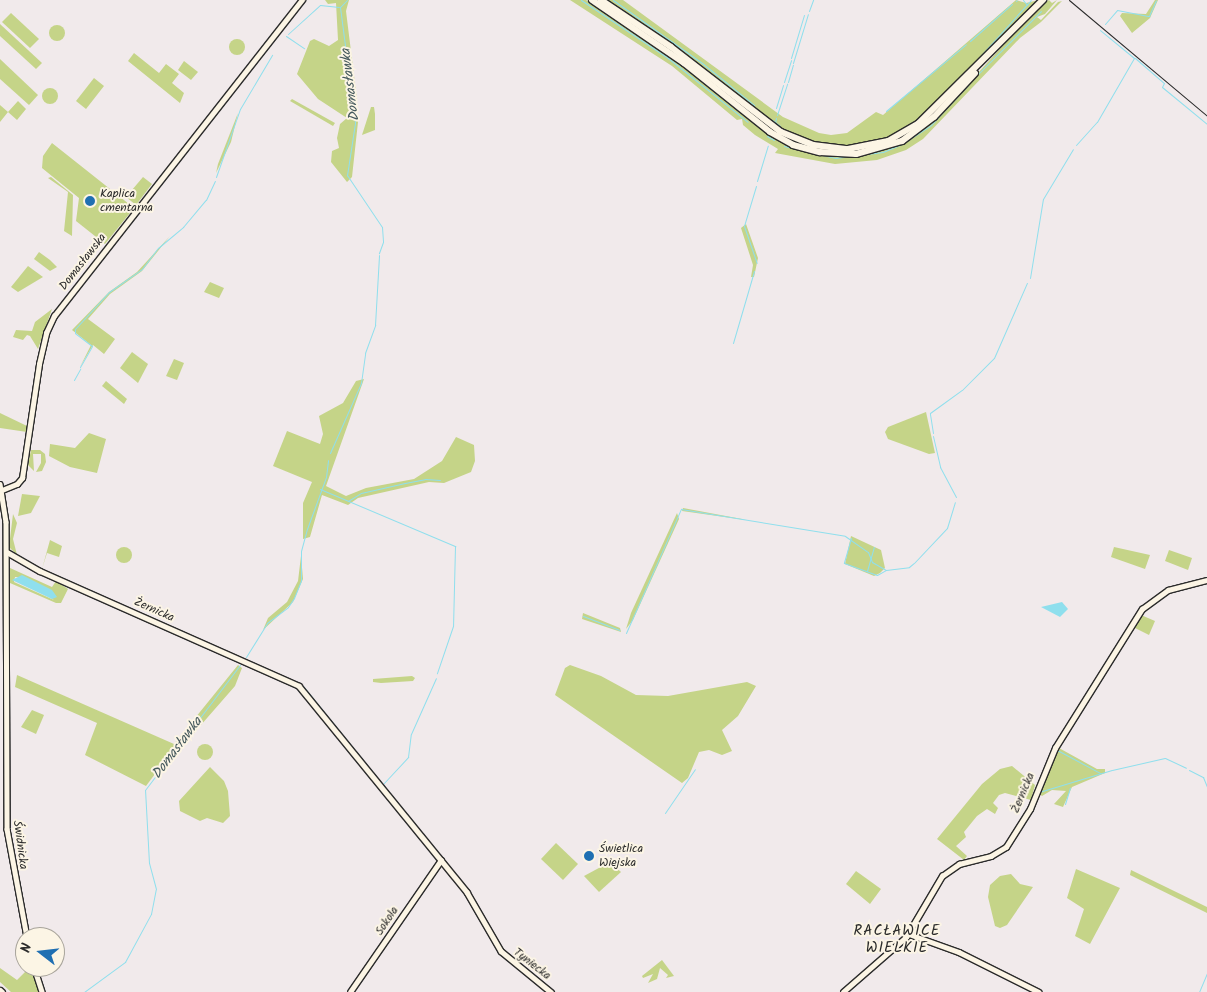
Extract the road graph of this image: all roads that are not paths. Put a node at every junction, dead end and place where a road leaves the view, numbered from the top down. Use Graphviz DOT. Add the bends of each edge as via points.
graph roads {
  1 [pos="302,0"];
  2 [pos="592,0"];
  3 [pos="601,0"];
  4 [pos="1043,0"];
  5 [pos="1006,35"];
  6 [pos="1,487"];
  7 [pos="6,552"];
  8 [pos="1207,580"];
  9 [pos="441,860"];
  10 [pos="25,927"];
  11 [pos="908,934"];
  12 [pos="37,977"];
  13 [pos="42,992"];
  14 [pos="350,992"];
  15 [pos="551,992"];
  16 [pos="843,992"];
  17 [pos="1040,992"];
  1 -- 6 [label="street, Domasławska" via="54,316 46,333 39,364 22,478 17,484"];
  2 -- 5 [label="highway" via="684,62 761,125 793,145 828,154 866,153 894,144 927,124"];
  3 -- 5 [label="highway" via="692,62 788,136 822,147 857,148 888,141 919,123"];
  4 -- 5 [label="highway"];
  6 -- 7 [label="street, Świdnicka" via="6,513"];
  7 -- 9 [label="street, Żernicka" via="40,571 295,683"];
  7 -- 10 [label="street, Świdnicka" via="7,829"];
  8 -- 11 [label="street, Żernicka" via="1174,588 1142,609 1055,748 1030,809 1006,847 991,856 959,864 942,876"];
  9 -- 14 [label="street, Sokola"];
  9 -- 15 [label="street, Tyniecka" via="467,892 501,951"];
  11 -- 16 [label="street, Żernicka"];
  11 -- 17 [label="street"];
  12 -- 13 [label="street"];
}
